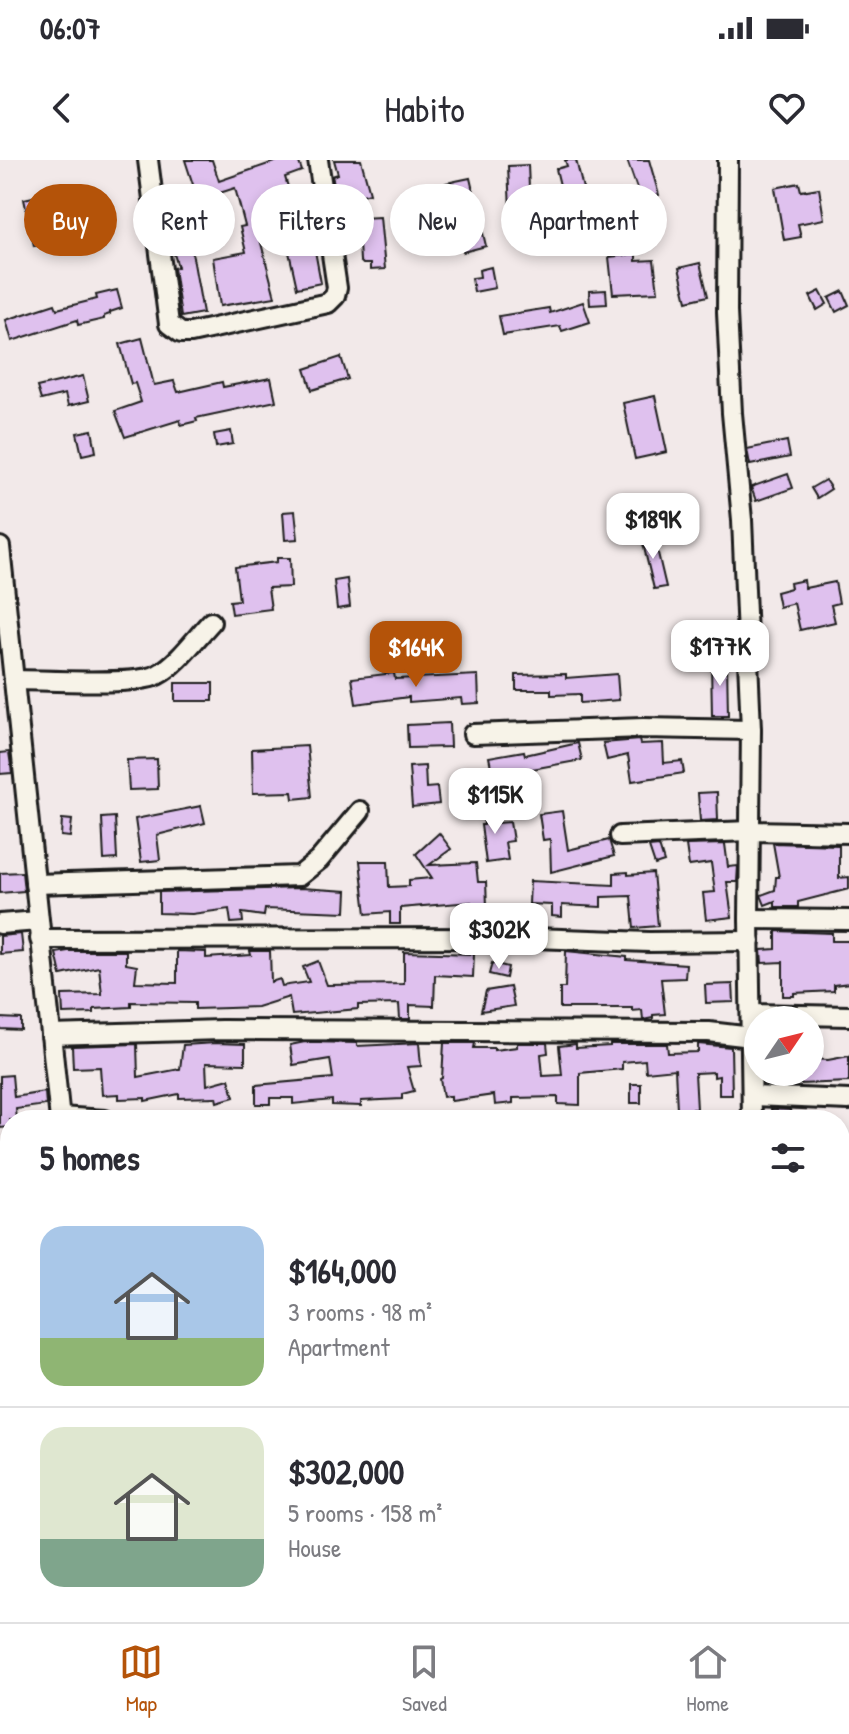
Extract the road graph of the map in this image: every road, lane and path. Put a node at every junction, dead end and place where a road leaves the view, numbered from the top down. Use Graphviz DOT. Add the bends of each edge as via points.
graph roads {
  1 [pos="148,160"];
  2 [pos="318,160"];
  3 [pos="728,160"];
  4 [pos="0,547"];
  5 [pos="1,574"];
  6 [pos="211,622"];
  7 [pos="14,680"];
  8 [pos="751,730"];
  9 [pos="473,734"];
  10 [pos="360,811"];
  11 [pos="750,831"];
  12 [pos="849,833"];
  13 [pos="620,836"];
  14 [pos="35,884"];
  15 [pos="749,919"];
  16 [pos="849,920"];
  17 [pos="0,924"];
  18 [pos="39,930"];
  19 [pos="750,941"];
  20 [pos="752,1006"];
  21 [pos="824,1015"];
  22 [pos="849,1016"];
  23 [pos="51,1035"];
  24 [pos="744,1036"];
  25 [pos="753,1086"];
  26 [pos="753,1096"];
  27 [pos="849,1100"];
  28 [pos="59,1110"];
  29 [pos="752,1110"];
  1 -- 2 [label="street" via="169,324 181,333 328,303 335,296"];
  3 -- 8 [label="street" via="727,312"];
  4 -- 5 [label="street"];
  5 -- 7 [label="street"];
  6 -- 7 [label="street" via="155,676"];
  7 -- 14 [label="street"];
  8 -- 9 [label="street"];
  8 -- 11 [label="street"];
  10 -- 14 [label="street" via="299,876"];
  11 -- 12 [label="street"];
  11 -- 13 [label="street"];
  11 -- 15 [label="street"];
  14 -- 18 [label="street"];
  15 -- 16 [label="street"];
  15 -- 19 [label="street"];
  17 -- 18 [label="street"];
  18 -- 19 [label="street"];
  18 -- 23 [label="street"];
  19 -- 20 [label="street"];
  21 -- 22 [label="street"];
  23 -- 24 [label="street" via="237,1030"];
  23 -- 28 [label="street"];
  25 -- 26 [label="street"];
  26 -- 27 [label="street"];
  26 -- 29 [label="street"];
}
